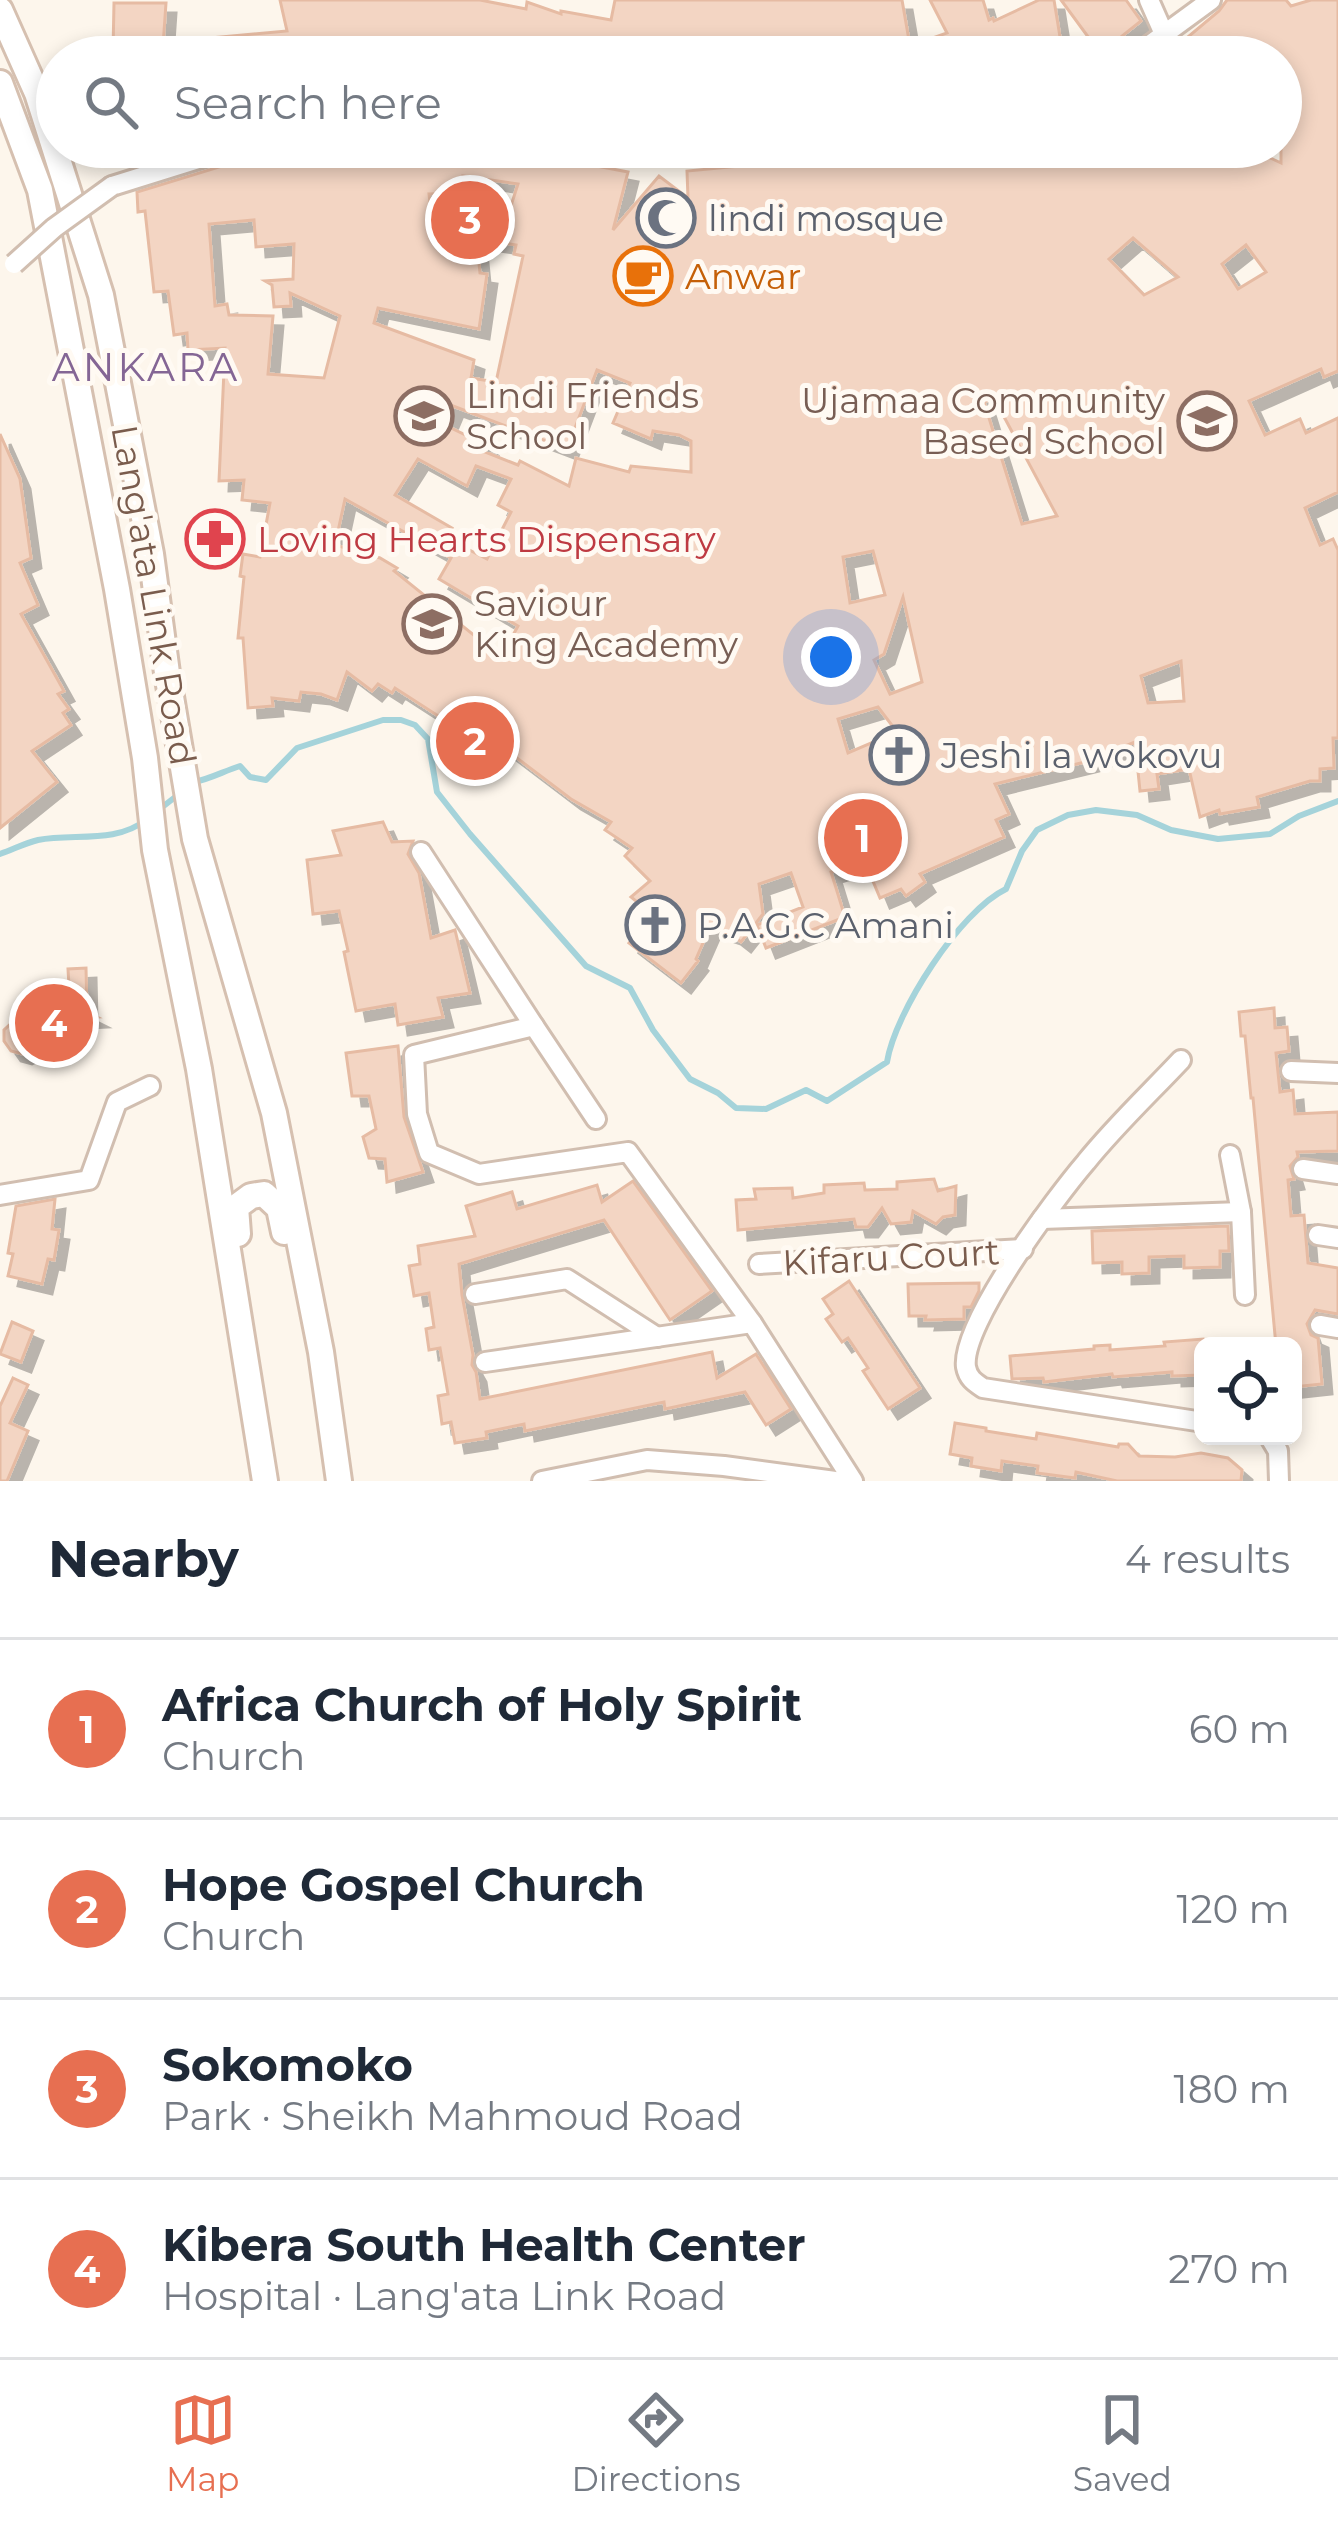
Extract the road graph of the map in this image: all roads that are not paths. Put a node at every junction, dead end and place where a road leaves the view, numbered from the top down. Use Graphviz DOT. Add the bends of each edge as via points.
graph roads {
  1 [pos="1149,0"];
  2 [pos="1211,0"];
  3 [pos="0,10"];
  4 [pos="1164,34"];
  5 [pos="1161,36"];
  6 [pos="0,83"];
  7 [pos="36,91"];
  8 [pos="61,168"];
  9 [pos="170,168"];
  10 [pos="7,271"];
  11 [pos="422,852"];
  12 [pos="534,1026"];
  13 [pos="1181,1060"];
  14 [pos="1292,1071"];
  15 [pos="1338,1072"];
  16 [pos="150,1085"];
  17 [pos="596,1119"];
  18 [pos="1230,1155"];
  19 [pos="1303,1169"];
  20 [pos="1338,1174"];
  21 [pos="0,1195"];
  22 [pos="1240,1213"];
  23 [pos="1042,1219"];
  24 [pos="1023,1249"];
  25 [pos="759,1264"];
  26 [pos="476,1294"];
  27 [pos="1245,1295"];
  28 [pos="752,1323"];
  29 [pos="657,1336"];
  30 [pos="321,1352"];
  31 [pos="485,1361"];
  32 [pos="1194,1421"];
  33 [pos="260,1445"];
  34 [pos="1274,1445"];
  35 [pos="265,1481"];
  36 [pos="339,1481"];
  37 [pos="542,1481"];
  38 [pos="835,1481"];
  39 [pos="853,1481"];
  40 [pos="1279,1481"];
  1 -- 4 [label="street"];
  2 -- 4 [label="street"];
  3 -- 7 [label="main road, Lang'ata Link Road"];
  4 -- 5 [label="street"];
  6 -- 33 [label="main road, Lang'ata Link Road" via="40,190 117,589"];
  8 -- 30 [label="main road, Lang'ata Link Road" via="101,296 195,839 274,1113"];
  9 -- 10 [label="street, bridge" via="112,186"];
  11 -- 12 [label="street"];
  12 -- 17 [label="street"];
  12 -- 28 [label="street" via="414,1055 429,1153 479,1174 628,1152"];
  13 -- 23 [label="street"];
  14 -- 15 [label="street"];
  16 -- 21 [label="street" via="117,1102 89,1180"];
  18 -- 22 [label="street"];
  19 -- 20 [label="street"];
  22 -- 23 [label="street"];
  22 -- 27 [label="street"];
  23 -- 24 [label="street"];
  24 -- 25 [label="street, Kifaru Court"];
  24 -- 32 [label="street" via="978,1318 967,1346 970,1378 982,1388"];
  26 -- 29 [label="street" via="567,1279"];
  28 -- 29 [label="street"];
  28 -- 39 [label="street"];
  29 -- 31 [label="street"];
  30 -- 33 [label="main road" via="298,1297 279,1208 264,1194 251,1196 236,1207"];
  30 -- 36 [label="main road"];
  33 -- 35 [label="main road"];
  34 -- 40 [label="street"];
  37 -- 38 [label="street" via="647,1460"];
}
